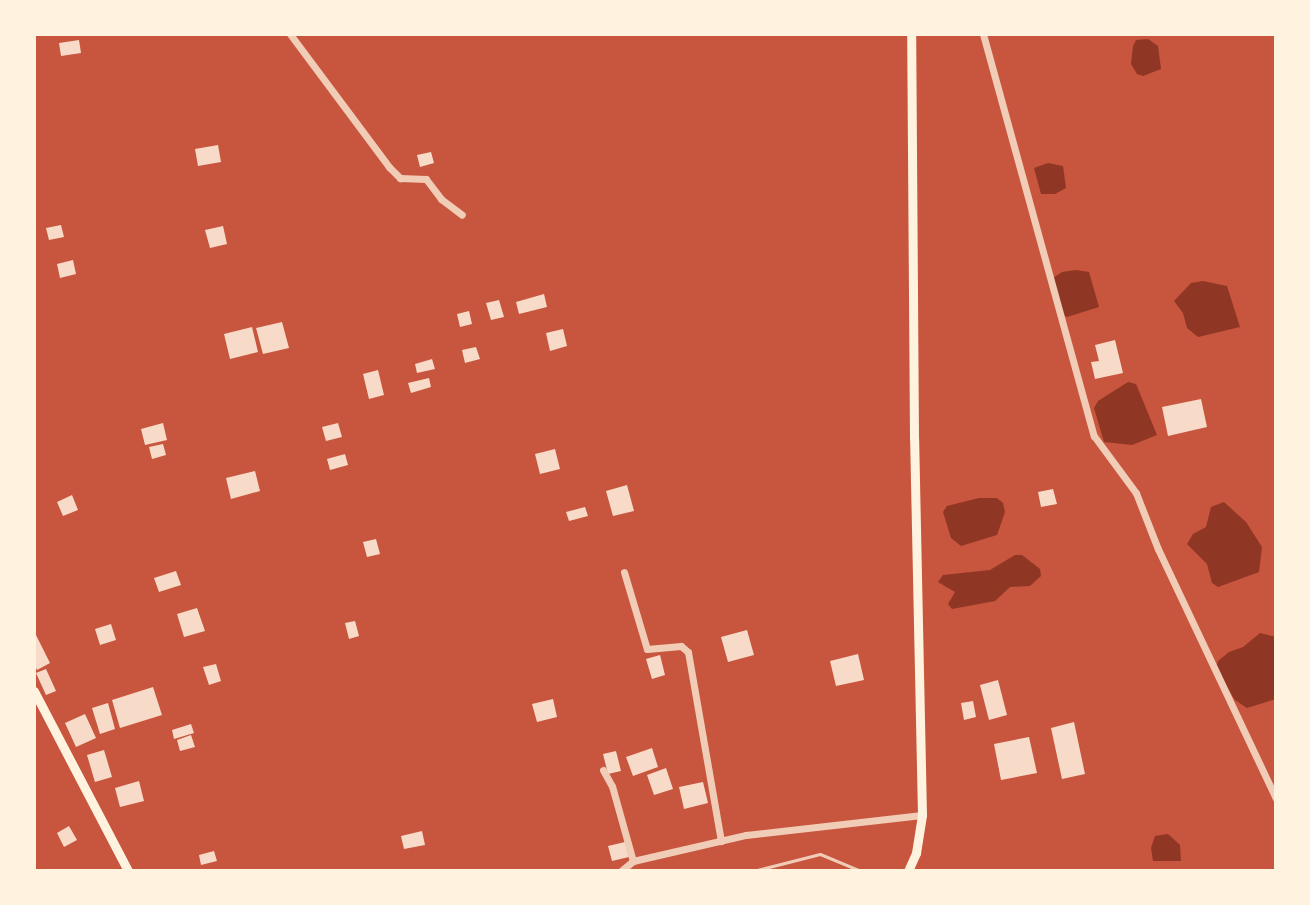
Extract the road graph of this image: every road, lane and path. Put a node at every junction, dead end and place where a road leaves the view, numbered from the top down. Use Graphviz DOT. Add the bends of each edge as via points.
graph roads {
  1 [pos="290,34"];
  2 [pos="911,34"];
  3 [pos="983,34"];
  4 [pos="462,215"];
  5 [pos="624,572"];
  6 [pos="34,691"];
  7 [pos="603,770"];
  8 [pos="1276,799"];
  9 [pos="922,815"];
  10 [pos="721,841"];
  11 [pos="633,861"];
  12 [pos="128,871"];
  13 [pos="621,871"];
  14 [pos="753,871"];
  15 [pos="861,871"];
  16 [pos="908,871"];
  1 -- 4 [label="street" via="389,167 400,178 426,179"];
  2 -- 9 [label="main road"];
  3 -- 8 [label="street" via="1094,436 1136,493"];
  5 -- 10 [label="street" via="647,649 681,646 688,652"];
  6 -- 12 [label="main road"];
  7 -- 11 [label="street"];
  9 -- 10 [label="street"];
  9 -- 16 [label="main road"];
  10 -- 11 [label="street"];
  11 -- 13 [label="street"];
  14 -- 15 [label="lane" via="820,854"];
}
